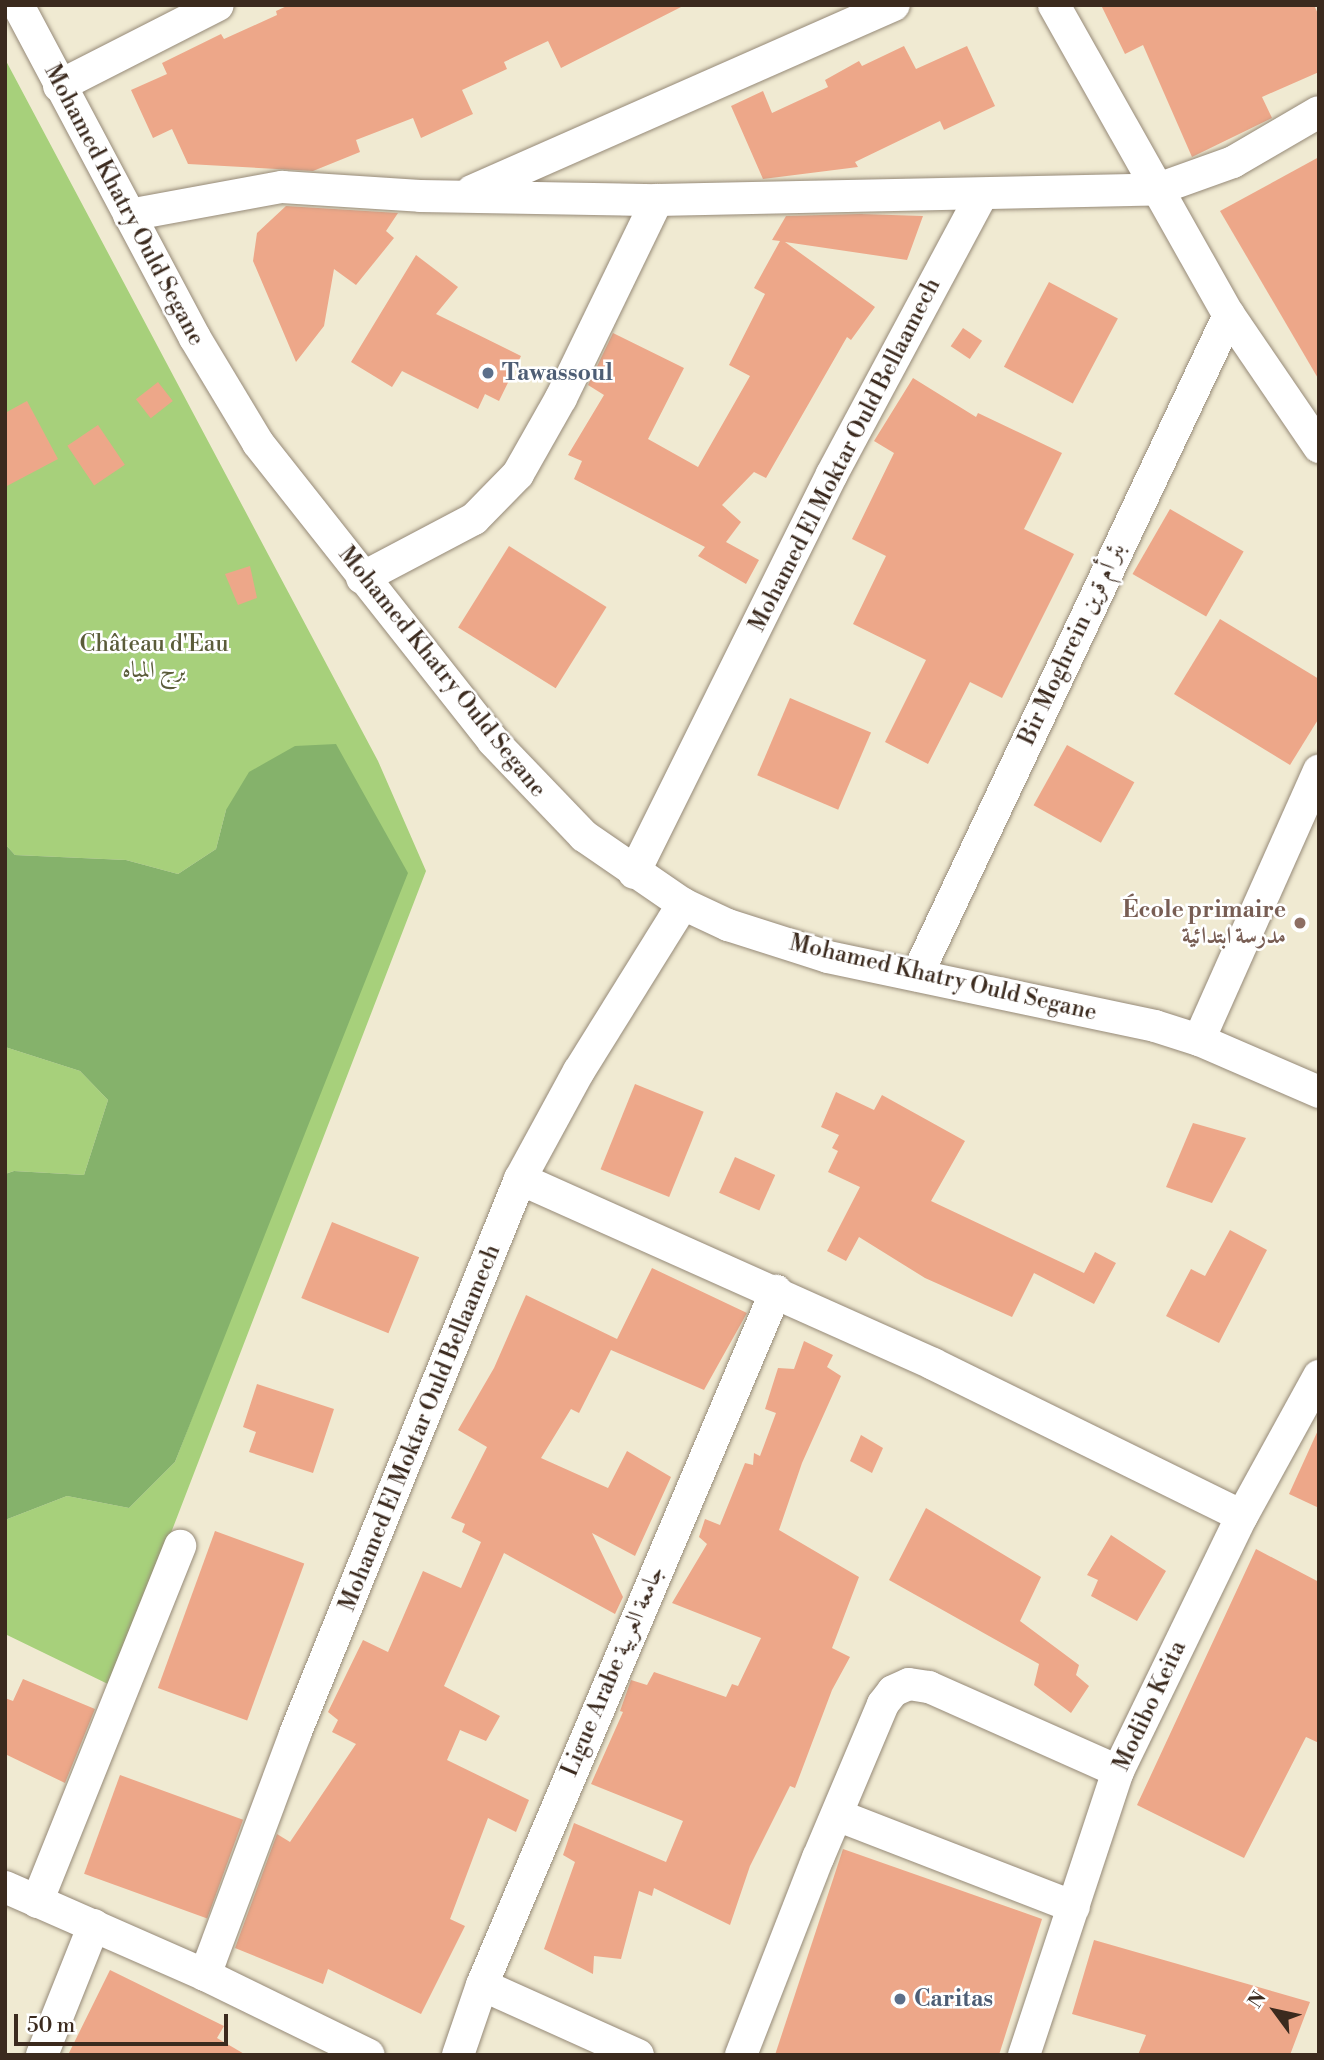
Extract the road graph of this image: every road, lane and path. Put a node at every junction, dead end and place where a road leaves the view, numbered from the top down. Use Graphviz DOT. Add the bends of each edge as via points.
graph roads {
  1 [pos="18,5"];
  2 [pos="218,5"];
  3 [pos="894,5"];
  4 [pos="1054,5"];
  5 [pos="60,86"];
  6 [pos="1319,112"];
  7 [pos="1155,190"];
  8 [pos="463,195"];
  9 [pos="981,195"];
  10 [pos="657,200"];
  11 [pos="129,215"];
  12 [pos="1229,315"];
  13 [pos="1319,447"];
  14 [pos="362,578"];
  15 [pos="1319,770"];
  16 [pos="634,873"];
  17 [pos="682,904"];
  18 [pos="918,975"];
  19 [pos="1199,1040"];
  20 [pos="1319,1092"];
  21 [pos="520,1179"];
  22 [pos="776,1291"];
  23 [pos="1319,1376"];
  24 [pos="1242,1516"];
  25 [pos="180,1546"];
  26 [pos="1118,1771"];
  27 [pos="837,1815"];
  28 [pos="5,1887"];
  29 [pos="37,1902"];
  30 [pos="1074,1907"];
  31 [pos="94,1926"];
  32 [pos="205,1975"];
  33 [pos="482,1985"];
  34 [pos="42,2055"];
  35 [pos="369,2055"];
  36 [pos="458,2055"];
  37 [pos="638,2055"];
  38 [pos="741,2055"];
  39 [pos="1024,2055"];
  1 -- 5 [label="street, Mohamed Khatry Ould Segane"];
  2 -- 5 [label="street"];
  3 -- 8 [label="street"];
  4 -- 7 [label="street"];
  5 -- 11 [label="street, Mohamed Khatry Ould Segane"];
  6 -- 7 [label="street" via="1233,162"];
  7 -- 9 [label="street"];
  7 -- 12 [label="street"];
  8 -- 10 [label="street"];
  8 -- 11 [label="street" via="282,187"];
  9 -- 10 [label="street"];
  9 -- 16 [label="street, Mohamed El Moktar Ould Bellaamech" via="832,474"];
  10 -- 14 [label="street" via="561,398 517,474 474,519"];
  11 -- 14 [label="street, Mohamed Khatry Ould Segane" via="258,443"];
  12 -- 13 [label="street"];
  12 -- 18 [label="street, Bir Moghrein بئر أم قرين"];
  14 -- 16 [label="street, Mohamed Khatry Ould Segane" via="493,741 584,836"];
  15 -- 19 [label="street"];
  16 -- 17 [label="street, Mohamed Khatry Ould Segane"];
  17 -- 18 [label="street, Mohamed Khatry Ould Segane" via="828,957"];
  17 -- 21 [label="street, Mohamed El Moktar Ould Bellaamech" via="579,1070"];
  18 -- 19 [label="street, Mohamed Khatry Ould Segane"];
  19 -- 20 [label="street, Mohamed Khatry Ould Segane"];
  21 -- 22 [label="street"];
  21 -- 32 [label="street, Mohamed El Moktar Ould Bellaamech" via="290,1746"];
  22 -- 24 [label="street"];
  22 -- 33 [label="street, Ligue Arabe جامعة العربية"];
  23 -- 24 [label="street, Modibo Keita"];
  24 -- 26 [label="street, Modibo Keita"];
  25 -- 29 [label="street"];
  26 -- 27 [label="street" via="929,1687 909,1684 893,1691 883,1704"];
  26 -- 30 [label="street, Modibo Keita"];
  27 -- 30 [label="street"];
  27 -- 38 [label="street"];
  28 -- 29 [label="street"];
  29 -- 31 [label="street"];
  30 -- 39 [label="street, Modibo Keita"];
  31 -- 32 [label="street"];
  31 -- 34 [label="street"];
  32 -- 35 [label="street"];
  33 -- 36 [label="street, Ligue Arabe جامعة العربية"];
  33 -- 37 [label="street"];
}
